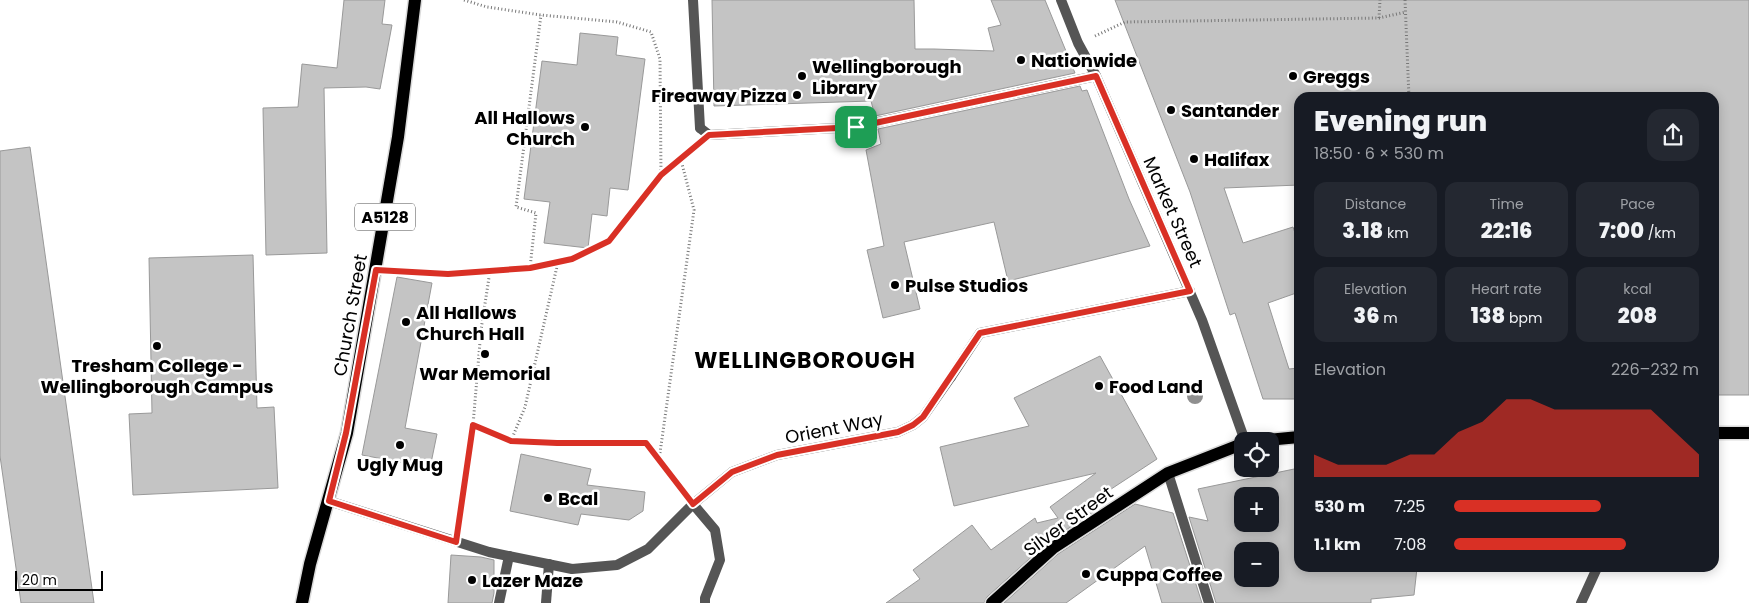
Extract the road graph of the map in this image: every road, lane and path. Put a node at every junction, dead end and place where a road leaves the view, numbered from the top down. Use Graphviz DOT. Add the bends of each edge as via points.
graph roads {
  1 [pos="415,0"];
  2 [pos="464,0"];
  3 [pos="693,0"];
  4 [pos="1061,0"];
  5 [pos="1380,0"];
  6 [pos="1405,0"];
  7 [pos="1406,12"];
  8 [pos="542,15"];
  9 [pos="1380,18"];
  10 [pos="1078,43"];
  11 [pos="1096,76"];
  12 [pos="1409,92"];
  13 [pos="709,135"];
  14 [pos="681,160"];
  15 [pos="661,175"];
  16 [pos="558,262"];
  17 [pos="530,268"];
  18 [pos="376,270"];
  19 [pos="490,271"];
  20 [pos="1190,291"];
  21 [pos="473,425"];
  22 [pos="1241,432"];
  23 [pos="1719,433"];
  24 [pos="1749,433"];
  25 [pos="1294,437"];
  26 [pos="1279,439"];
  27 [pos="511,441"];
  28 [pos="1234,446"];
  29 [pos="659,460"];
  30 [pos="1168,473"];
  31 [pos="329,501"];
  32 [pos="693,504"];
  33 [pos="456,542"];
  34 [pos="509,556"];
  35 [pos="549,564"];
  36 [pos="1596,572"];
  37 [pos="302,603"];
  38 [pos="499,603"];
  39 [pos="546,603"];
  40 [pos="705,603"];
  41 [pos="992,603"];
  42 [pos="1209,603"];
  43 [pos="1581,603"];
  1 -- 18 [label="main road, Church Street / A5128" via="398,137"];
  2 -- 8 [label="path" via="487,7"];
  3 -- 13 [label="street" via="700,128"];
  4 -- 10 [label="street, Market Street"];
  5 -- 9 [label="path"];
  6 -- 7 [label="path"];
  7 -- 9 [label="path"];
  7 -- 12 [label="path"];
  8 -- 15 [label="path" via="617,22 651,32 660,59"];
  8 -- 17 [label="path" via="516,207 536,214"];
  9 -- 10 [label="path" via="1125,22"];
  10 -- 11 [label="street, Market Street"];
  11 -- 13 [label="street" via="856,127"];
  11 -- 20 [label="street, Market Street"];
  13 -- 14 [label="path"];
  14 -- 15 [label="path"];
  14 -- 29 [label="path" via="694,210"];
  15 -- 16 [label="path" via="609,241 572,259"];
  16 -- 17 [label="path"];
  16 -- 27 [label="path" via="525,407"];
  17 -- 19 [label="path"];
  18 -- 19 [label="path" via="448,274"];
  18 -- 31 [label="main road, Church Street / A5128" via="346,433"];
  19 -- 21 [label="path"];
  20 -- 22 [label="street, Market Street"];
  20 -- 32 [label="street, Orient Way" via="980,333 923,417 913,425 898,432 777,455 732,472"];
  21 -- 27 [label="path"];
  21 -- 33 [label="path"];
  23 -- 24 [label="main road"];
  25 -- 26 [label="main road"];
  27 -- 29 [label="path" via="646,443"];
  28 -- 30 [label="main road, Silver Street"];
  29 -- 32 [label="path"];
  30 -- 41 [label="main road, Silver Street" via="1053,548"];
  30 -- 42 [label="street"];
  31 -- 33 [label="street, Orient Way"];
  31 -- 37 [label="main road, Church Street / A5128"];
  32 -- 35 [label="street, Orient Way" via="648,549 617,564 572,569"];
  32 -- 40 [label="street" via="715,530 720,560"];
  33 -- 34 [label="street, Orient Way"];
  34 -- 35 [label="street, Orient Way"];
  34 -- 38 [label="street"];
  35 -- 39 [label="street"];
  36 -- 43 [label="street"];
}
